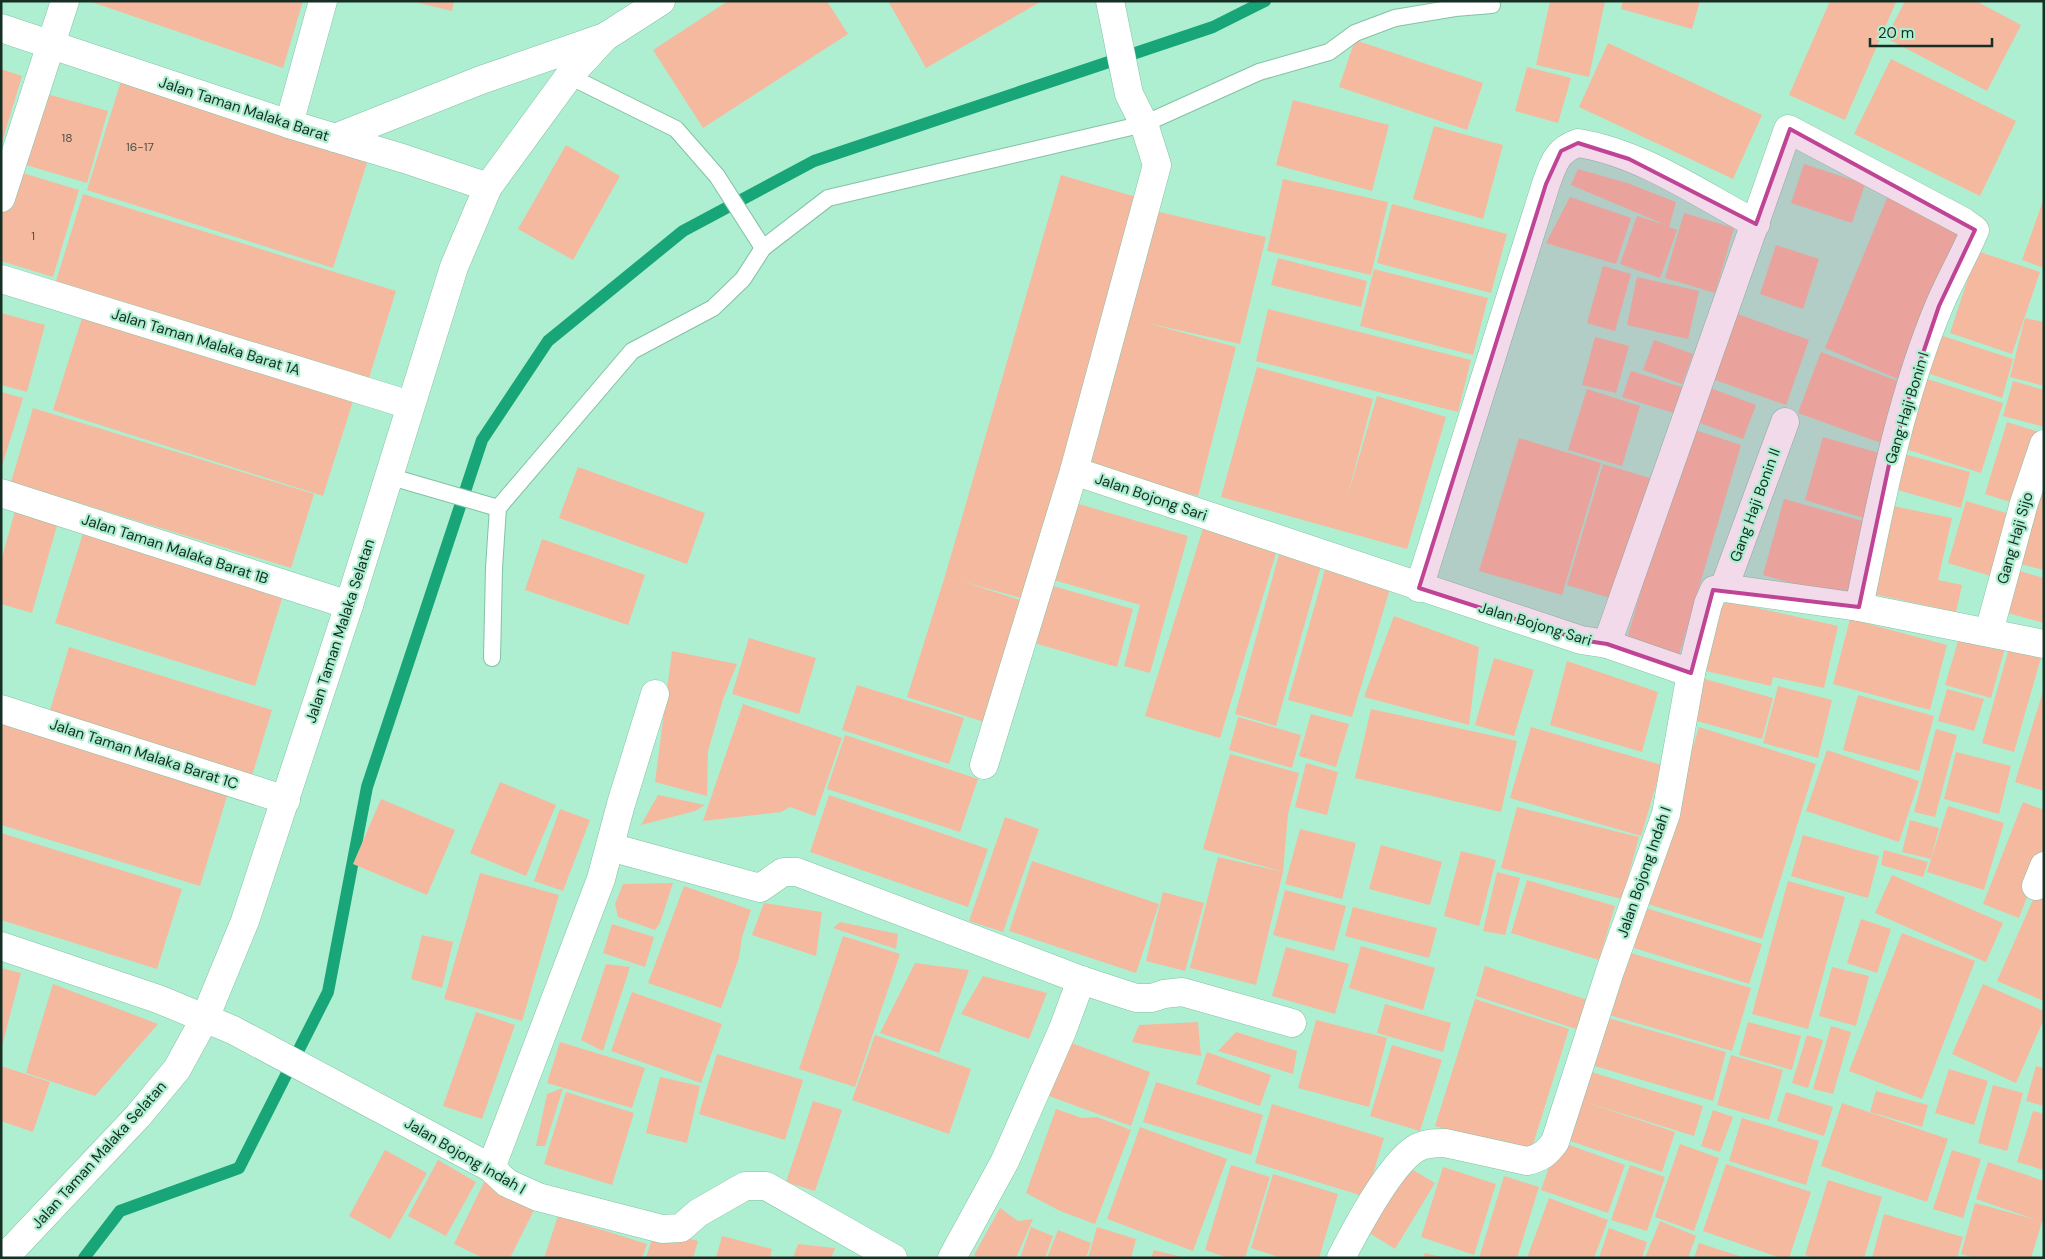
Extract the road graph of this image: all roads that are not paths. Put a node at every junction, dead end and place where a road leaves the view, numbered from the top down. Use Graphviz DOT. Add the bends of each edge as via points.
graph roads {
  1 [pos="65,1"];
  2 [pos="323,1"];
  3 [pos="661,1"];
  4 [pos="1492,5"];
  5 [pos="1116,10"];
  6 [pos="1,28"];
  7 [pos="605,37"];
  8 [pos="51,45"];
  9 [pos="569,76"];
  10 [pos="289,124"];
  11 [pos="1144,124"];
  12 [pos="335,138"];
  13 [pos="488,186"];
  14 [pos="1,198"];
  15 [pos="1756,224"];
  16 [pos="763,248"];
  17 [pos="1,280"];
  18 [pos="410,405"];
  19 [pos="1785,422"];
  20 [pos="2044,444"];
  21 [pos="1074,471"];
  22 [pos="388,476"];
  23 [pos="1,493"];
  24 [pos="498,508"];
  25 [pos="1419,588"];
  26 [pos="1724,588"];
  27 [pos="349,605"];
  28 [pos="1859,607"];
  29 [pos="1989,632"];
  30 [pos="1606,644"];
  31 [pos="2044,644"];
  32 [pos="492,658"];
  33 [pos="1691,673"];
  34 [pos="655,694"];
  35 [pos="1,709"];
  36 [pos="984,765"];
  37 [pos="286,800"];
  38 [pos="610,848"];
  39 [pos="1,946"];
  40 [pos="1081,980"];
  41 [pos="204,1018"];
  42 [pos="1292,1023"];
  43 [pos="491,1168"];
  44 [pos="4,1258"];
  45 [pos="893,1258"];
  46 [pos="952,1258"];
  47 [pos="1341,1258"];
  1 -- 8 [label="street"];
  2 -- 10 [label="street"];
  3 -- 7 [label="street, Jalan Taman Malaka Selatan"];
  4 -- 11 [label="lane" via="1395,18 1355,33 1329,52 1259,72"];
  5 -- 11 [label="street, Jalan Bojong Sari" via="1129,94"];
  6 -- 8 [label="street, Jalan Taman Malaka Barat"];
  7 -- 9 [label="street, Jalan Taman Malaka Selatan"];
  7 -- 12 [label="street" via="481,80"];
  8 -- 10 [label="street, Jalan Taman Malaka Barat"];
  8 -- 14 [label="street"];
  9 -- 13 [label="street, Jalan Taman Malaka Selatan"];
  9 -- 16 [label="lane" via="676,129 717,176"];
  10 -- 12 [label="street, Jalan Taman Malaka Barat"];
  11 -- 16 [label="lane" via="828,198"];
  11 -- 21 [label="street, Jalan Bojong Sari" via="1157,165 1154,185"];
  12 -- 13 [label="street, Jalan Taman Malaka Barat"];
  13 -- 18 [label="street, Jalan Taman Malaka Selatan" via="454,267"];
  15 -- 25 [label="street" via="1629,159 1578,143 1561,151 1546,184"];
  15 -- 28 [label="street, Gang Haji Bonin I" via="1790,129 1975,230 1939,306 1918,368 1890,460"];
  15 -- 30 [label="street"];
  16 -- 24 [label="lane" via="743,279 714,308 632,351"];
  17 -- 18 [label="street, Jalan Taman Malaka Barat 1A"];
  18 -- 22 [label="street, Jalan Taman Malaka Selatan"];
  19 -- 26 [label="street, Gang Haji Bonin II"];
  20 -- 29 [label="street, Gang Haji Sijo"];
  21 -- 25 [label="street, Jalan Bojong Sari"];
  21 -- 36 [label="street"];
  22 -- 24 [label="lane"];
  22 -- 27 [label="street, Jalan Taman Malaka Selatan"];
  23 -- 27 [label="street, Jalan Taman Malaka Barat 1B"];
  24 -- 32 [label="lane"];
  25 -- 30 [label="street, Jalan Bojong Sari" via="1582,640"];
  26 -- 28 [label="street"];
  26 -- 33 [label="street, Jalan Bojong Indah I" via="1711,594"];
  27 -- 37 [label="street, Jalan Taman Malaka Selatan"];
  28 -- 29 [label="street"];
  29 -- 31 [label="street"];
  30 -- 33 [label="street, Jalan Bojong Sari"];
  33 -- 47 [label="street, Jalan Bojong Indah I" via="1666,814 1610,971 1556,1142 1547,1153 1527,1161 1445,1143 1432,1142 1415,1149 1394,1171"];
  34 -- 38 [label="street"];
  35 -- 37 [label="street, Jalan Taman Malaka Barat 1C"];
  37 -- 41 [label="street, Jalan Taman Malaka Selatan" via="245,921"];
  38 -- 40 [label="street" via="760,888 783,872 797,872"];
  38 -- 43 [label="street"];
  39 -- 41 [label="street, Jalan Bojong Indah I"];
  40 -- 42 [label="street" via="1143,999 1182,992"];
  40 -- 46 [label="street" via="1005,1161"];
  41 -- 43 [label="street, Jalan Bojong Indah I" via="269,1048"];
  41 -- 44 [label="street, Jalan Taman Malaka Selatan" via="177,1069 138,1116"];
  43 -- 45 [label="street, Jalan Bojong Indah I" via="506,1182 538,1197 662,1229 681,1228 698,1213 745,1186 766,1186"];
}
